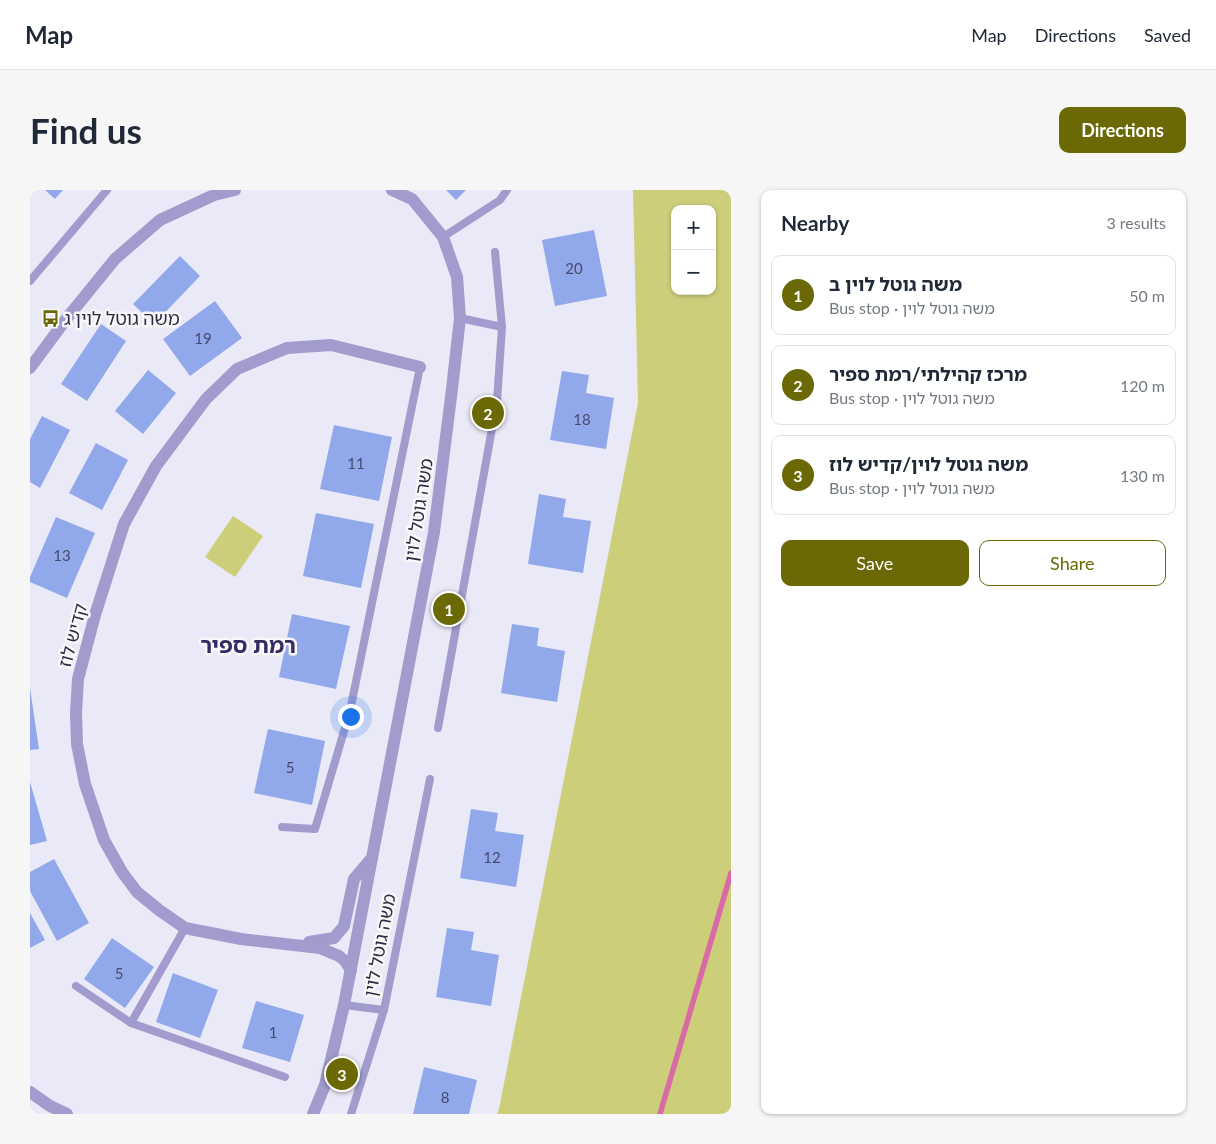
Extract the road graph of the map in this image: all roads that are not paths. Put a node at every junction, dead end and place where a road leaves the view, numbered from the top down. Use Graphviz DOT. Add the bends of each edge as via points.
graph roads {
  1 [pos="107,190"];
  2 [pos="235,190"];
  3 [pos="392,190"];
  4 [pos="507,190"];
  5 [pos="443,237"];
  6 [pos="496,252"];
  7 [pos="30,281"];
  8 [pos="460,318"];
  9 [pos="502,327"];
  10 [pos="420,367"];
  11 [pos="30,368"];
  12 [pos="438,728"];
  13 [pos="430,779"];
  14 [pos="282,826"];
  15 [pos="372,857"];
  16 [pos="185,928"];
  17 [pos="294,945"];
  18 [pos="351,970"];
  19 [pos="76,986"];
  20 [pos="344,1005"];
  21 [pos="384,1010"];
  22 [pos="131,1023"];
  23 [pos="285,1077"];
  24 [pos="30,1092"];
  25 [pos="48,1110"];
  26 [pos="67,1114"];
  27 [pos="313,1114"];
  28 [pos="351,1114"];
  1 -- 7 [label="lane"];
  2 -- 11 [label="street" via="214,195 160,220 115,258"];
  3 -- 5 [label="street, משה גוטל לוין" via="412,199"];
  4 -- 5 [label="lane" via="500,200"];
  5 -- 8 [label="street, משה גוטל לוין" via="457,277"];
  6 -- 9 [label="lane"];
  8 -- 9 [label="lane"];
  8 -- 15 [label="street, משה גוטל לוין" via="434,532"];
  9 -- 12 [label="lane" via="496,401"];
  10 -- 14 [label="lane, משה גוטל לוין" via="350,711 315,829"];
  10 -- 16 [label="street, קדיש לוז" via="331,345 287,348 237,369 206,399 156,466 124,524 78,679 77,744 85,784 101,830 122,872 137,892"];
  13 -- 21 [label="lane, משה גוטל לוין"];
  15 -- 17 [label="street, משה גוטל לוין" via="354,878 344,926 334,938"];
  15 -- 18 [label="street, משה גוטל לוין"];
  16 -- 17 [label="street, קדיש לוז"];
  16 -- 22 [label="lane"];
  17 -- 18 [label="street, קדיש לוז" via="331,952 345,961"];
  18 -- 20 [label="street, משה גוטל לוין"];
  19 -- 22 [label="lane"];
  20 -- 21 [label="lane"];
  20 -- 27 [label="street, משה גוטל לוין" via="325,1085"];
  21 -- 28 [label="lane, משה גוטל לוין"];
  22 -- 23 [label="lane"];
  24 -- 25 [label="street"];
  25 -- 26 [label="street"];
}
